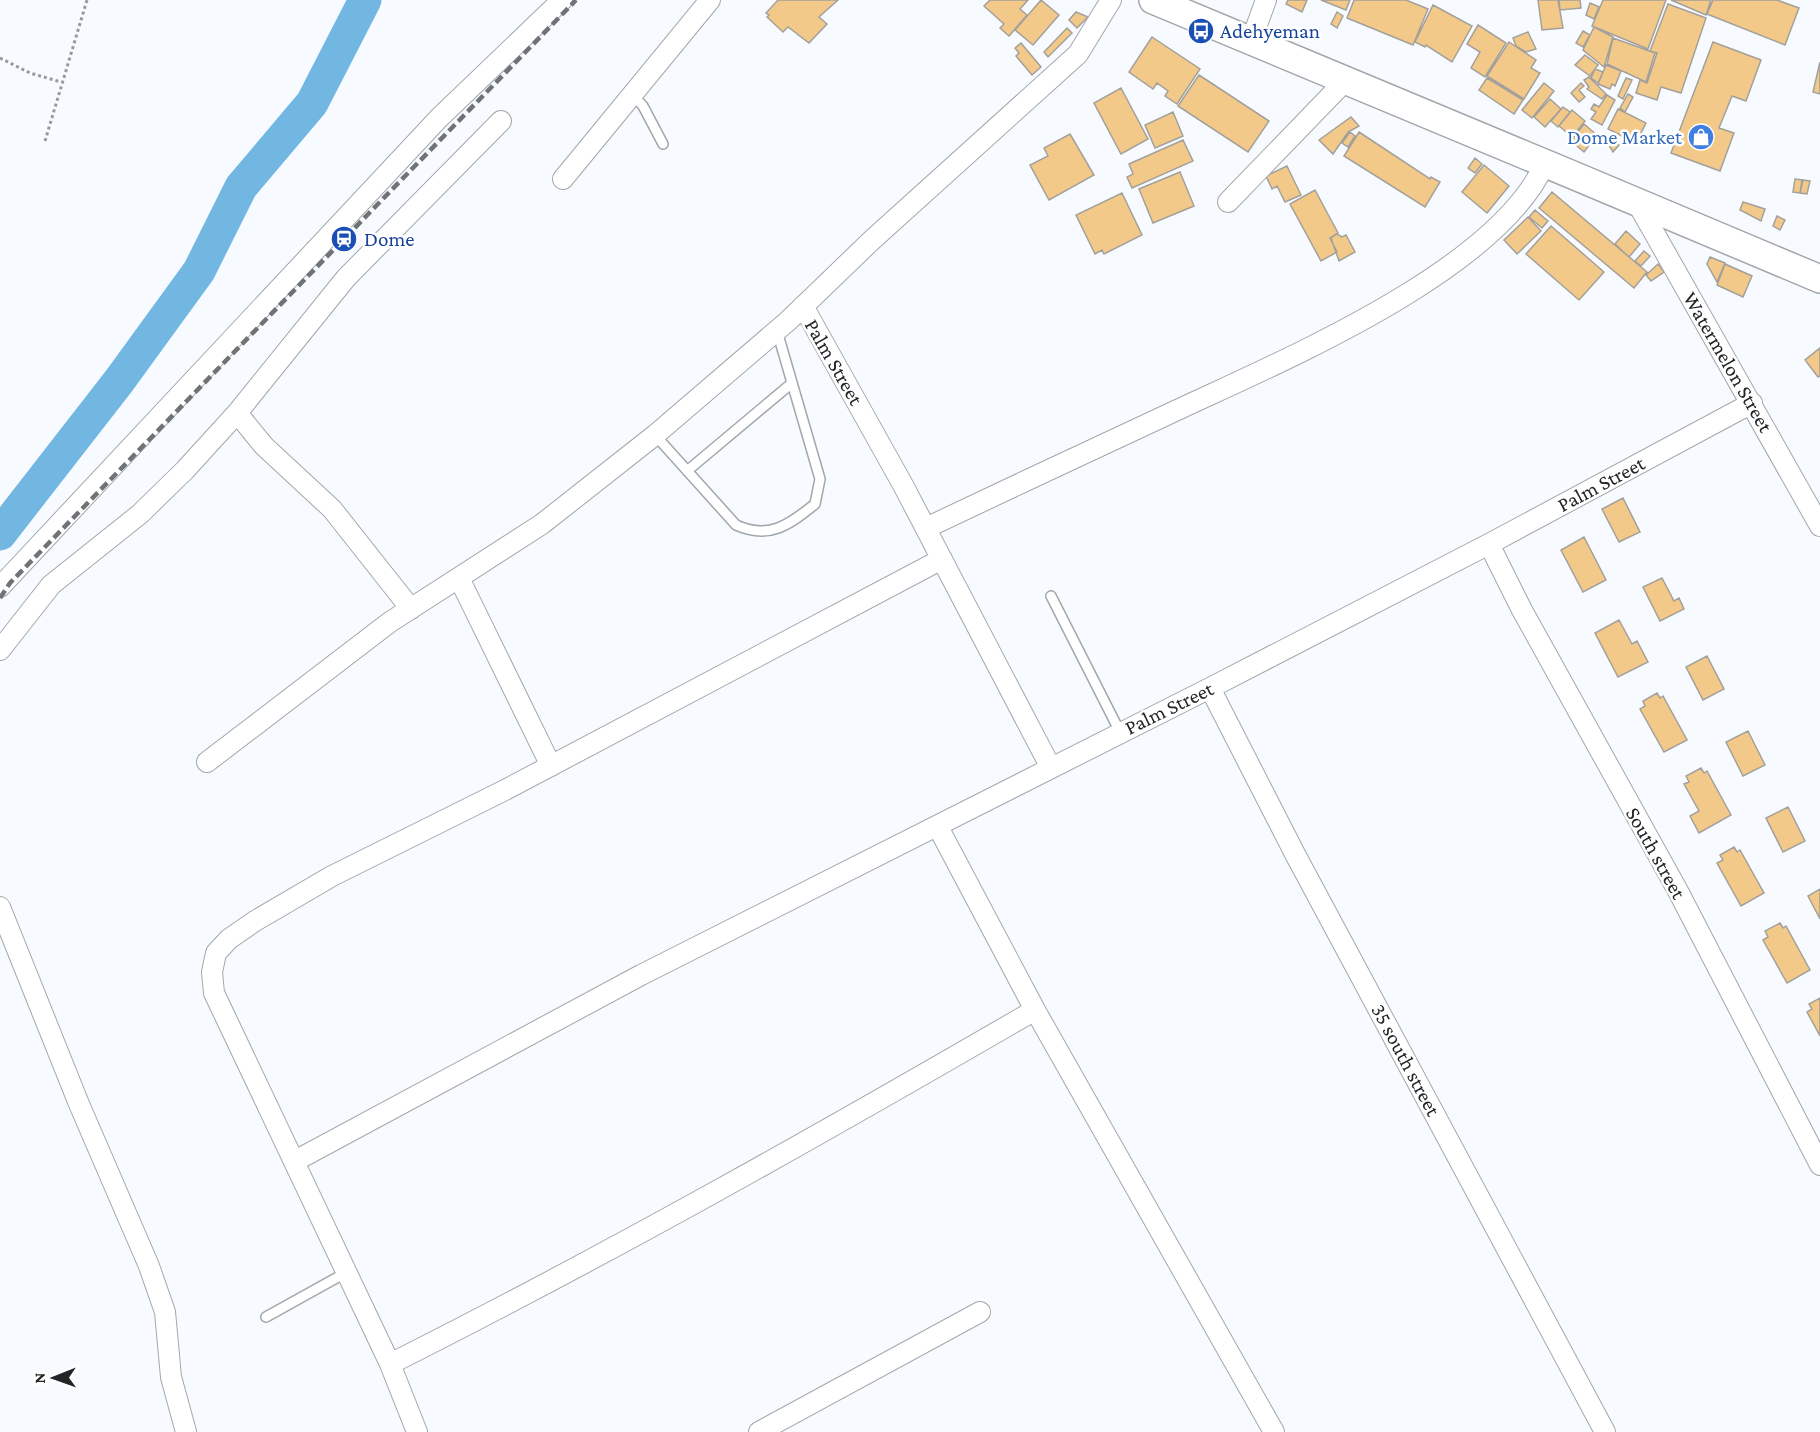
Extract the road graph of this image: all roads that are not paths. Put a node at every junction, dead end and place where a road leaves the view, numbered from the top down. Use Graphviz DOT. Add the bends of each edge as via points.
graph roads {
  1 [pos="562,0"];
  2 [pos="710,0"];
  3 [pos="1111,0"];
  4 [pos="1153,0"];
  5 [pos="1266,0"];
  6 [pos="1251,41"];
  7 [pos="1345,81"];
  8 [pos="633,95"];
  9 [pos="501,121"];
  10 [pos="663,144"];
  11 [pos="1545,163"];
  12 [pos="563,179"];
  13 [pos="1635,199"];
  14 [pos="1228,202"];
  15 [pos="1820,279"];
  16 [pos="803,306"];
  17 [pos="777,330"];
  18 [pos="792,383"];
  19 [pos="1752,403"];
  20 [pos="237,413"];
  21 [pos="655,435"];
  22 [pos="687,471"];
  23 [pos="1820,526"];
  24 [pos="926,528"];
  25 [pos="1489,544"];
  26 [pos="942,559"];
  27 [pos="459,578"];
  28 [pos="0,587"];
  29 [pos="1051,597"];
  30 [pos="411,609"];
  31 [pos="0,650"];
  32 [pos="1210,688"];
  33 [pos="1120,732"];
  34 [pos="207,762"];
  35 [pos="551,766"];
  36 [pos="1051,768"];
  37 [pos="938,827"];
  38 [pos="0,907"];
  39 [pos="1035,1010"];
  40 [pos="295,1161"];
  41 [pos="1820,1165"];
  42 [pos="347,1272"];
  43 [pos="980,1312"];
  44 [pos="266,1317"];
  45 [pos="390,1364"];
  46 [pos="186,1432"];
  47 [pos="417,1432"];
  48 [pos="759,1432"];
  49 [pos="1274,1432"];
  50 [pos="1605,1432"];
  1 -- 28 [label="street" via="439,118"];
  2 -- 8 [label="street"];
  3 -- 16 [label="street" via="1078,54"];
  4 -- 6 [label="main road"];
  5 -- 6 [label="street"];
  6 -- 7 [label="main road"];
  7 -- 11 [label="main road"];
  7 -- 14 [label="street"];
  8 -- 10 [label="lane"];
  8 -- 12 [label="street"];
  9 -- 20 [label="street" via="346,278"];
  11 -- 13 [label="main road"];
  11 -- 24 [label="street" via="1520,204 1478,245 1403,297"];
  13 -- 15 [label="main road"];
  13 -- 19 [label="street, Watermelon Street"];
  16 -- 17 [label="street"];
  16 -- 24 [label="street, Palm Street"];
  17 -- 18 [label="lane"];
  17 -- 21 [label="street"];
  18 -- 22 [label="lane"];
  18 -- 22 [label="lane" via="820,479 814,504 771,532 751,532 736,525"];
  19 -- 23 [label="street, Watermelon Street"];
  19 -- 25 [label="street, Palm Street"];
  20 -- 30 [label="street" via="264,446 332,508"];
  20 -- 31 [label="street" via="140,514 51,585"];
  21 -- 22 [label="lane"];
  21 -- 27 [label="street" via="542,524"];
  24 -- 26 [label="street, Palm Street"];
  25 -- 32 [label="street, Palm Street"];
  25 -- 41 [label="street, South street" via="1678,891"];
  26 -- 35 [label="street"];
  26 -- 36 [label="street, Palm Street"];
  27 -- 30 [label="street"];
  27 -- 35 [label="street"];
  29 -- 33 [label="lane"];
  30 -- 34 [label="street"];
  32 -- 33 [label="street, Palm Street"];
  32 -- 50 [label="street, 35 south street"];
  33 -- 36 [label="street, Palm Street"];
  35 -- 40 [label="street" via="332,876 255,921 216,953 212,972 214,993"];
  36 -- 37 [label="street"];
  37 -- 39 [label="street"];
  37 -- 40 [label="street" via="641,975"];
  38 -- 46 [label="street" via="149,1266 165,1312 171,1377"];
  39 -- 45 [label="street" via="736,1180"];
  39 -- 49 [label="street"];
  40 -- 42 [label="street"];
  42 -- 44 [label="lane"];
  42 -- 45 [label="street"];
  43 -- 48 [label="street"];
  45 -- 47 [label="street"];
}
